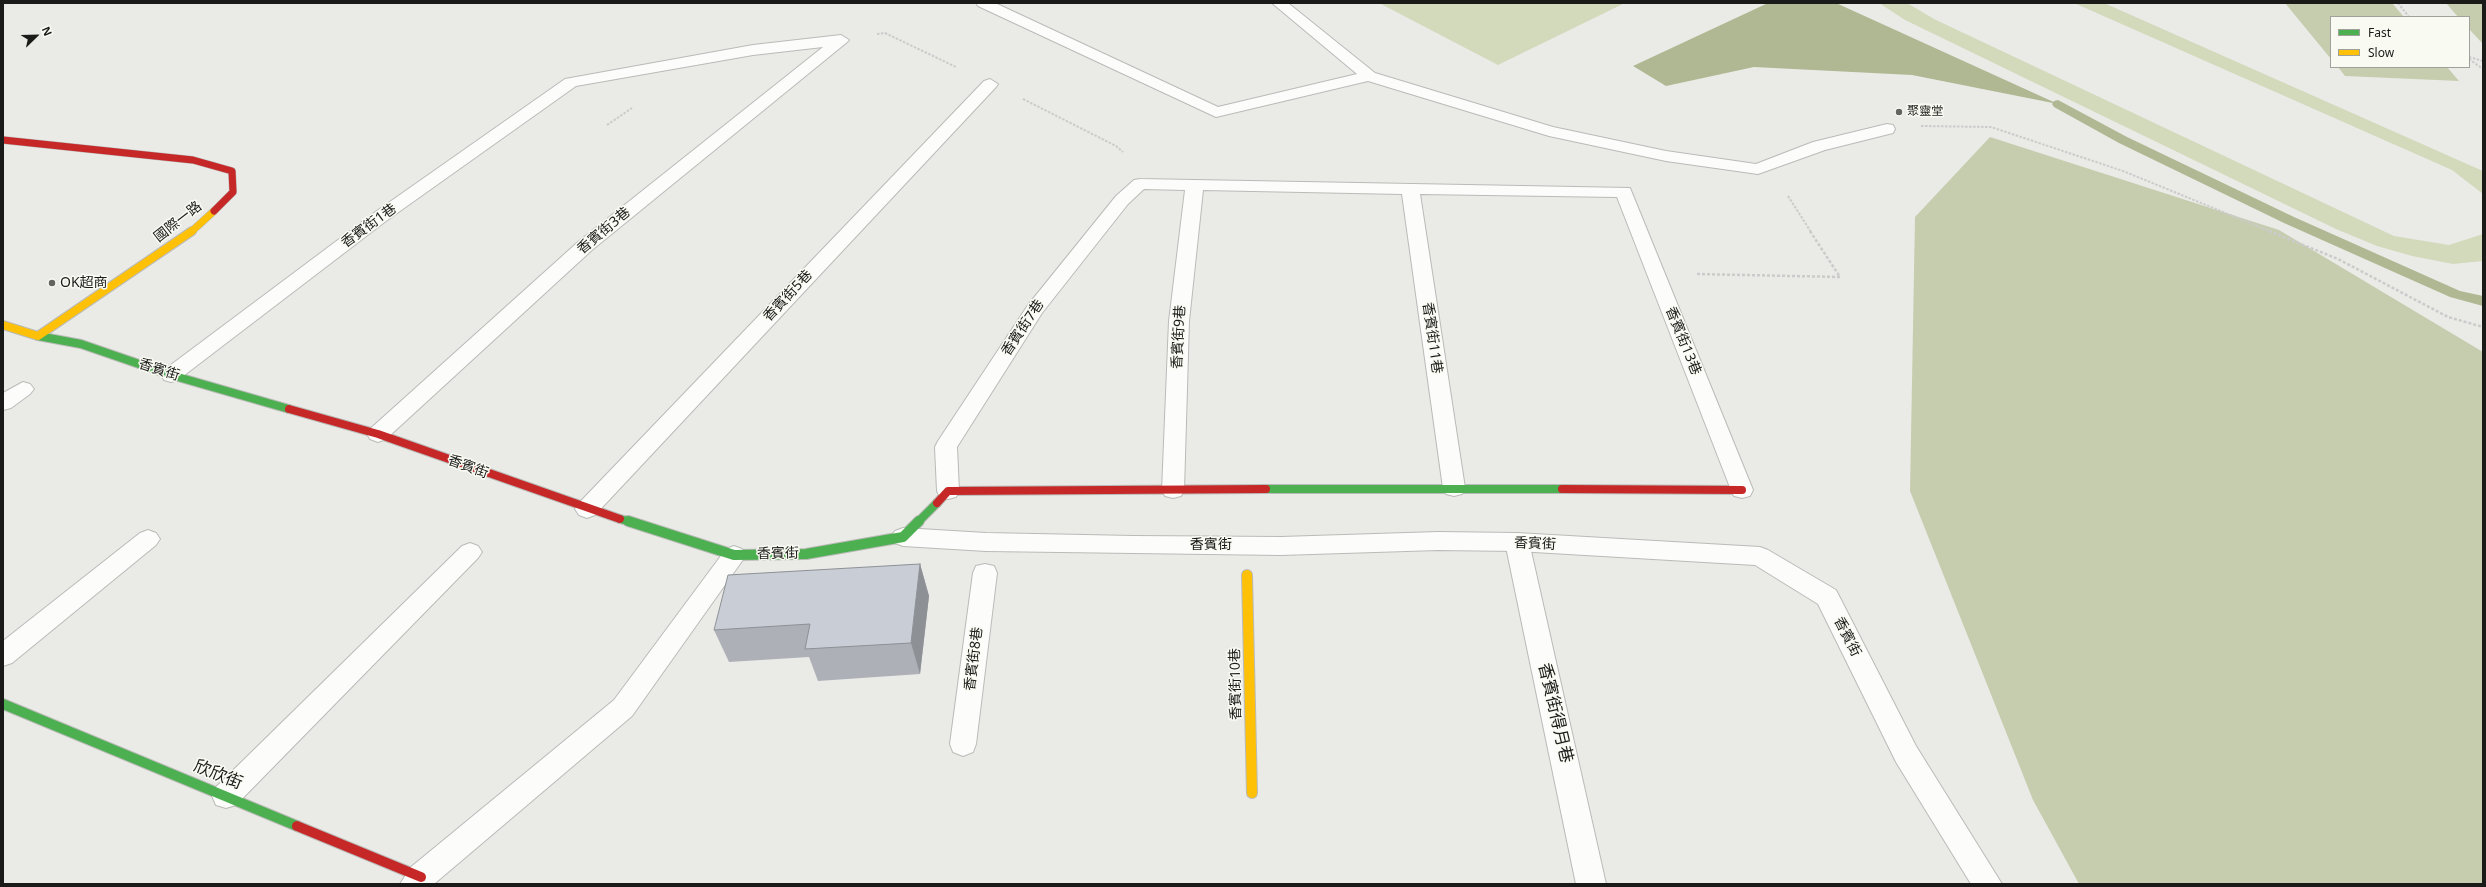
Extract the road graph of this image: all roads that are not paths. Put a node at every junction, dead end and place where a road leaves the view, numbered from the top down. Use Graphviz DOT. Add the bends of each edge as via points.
graph roads {
  1 [pos="983,3"];
  2 [pos="1279,3"];
  3 [pos="841,40"];
  4 [pos="1369,76"];
  5 [pos="990,84"];
  6 [pos="1887,129"];
  7 [pos="3,140"];
  8 [pos="1195,185"];
  9 [pos="1410,189"];
  10 [pos="3,325"];
  11 [pos="38,336"];
  12 [pos="171,375"];
  13 [pos="23,389"];
  14 [pos="3,403"];
  15 [pos="378,434"];
  16 [pos="1454,488"];
  17 [pos="1173,490"];
  18 [pos="1742,490"];
  19 [pos="948,491"];
  20 [pos="588,509"];
  21 [pos="903,537"];
  22 [pos="148,539"];
  23 [pos="1517,542"];
  24 [pos="470,552"];
  25 [pos="734,555"];
  26 [pos="985,573"];
  27 [pos="1247,575"];
  28 [pos="3,656"];
  29 [pos="3,704"];
  30 [pos="963,744"];
  31 [pos="1252,793"];
  32 [pos="226,796"];
  33 [pos="418,880"];
  34 [pos="1591,884"];
  35 [pos="1987,884"];
  1 -- 4 [label="street" via="1216,112"];
  2 -- 4 [label="street"];
  3 -- 12 [label="street, 香賓街1巷" via="753,50 571,82 380,217"];
  3 -- 15 [label="street, 香賓街3巷" via="585,246"];
  4 -- 6 [label="street" via="1549,131 1666,156 1758,169 1819,146"];
  5 -- 20 [label="street, 香賓街5巷"];
  7 -- 11 [label="street, 國際一路" via="193,160 232,171 233,192 201,225"];
  8 -- 9 [label="street"];
  8 -- 17 [label="street, 香賓街9巷" via="1179,321"];
  8 -- 19 [label="street, 香賓街7巷" via="1140,184 1122,200 1035,309 946,446"];
  9 -- 16 [label="street, 香賓街11巷"];
  9 -- 18 [label="street, 香賓街13巷" via="1624,192"];
  10 -- 11 [label="street"];
  11 -- 12 [label="street, 香賓街" via="81,344"];
  12 -- 15 [label="street, 香賓街"];
  13 -- 14 [label="street"];
  15 -- 20 [label="street, 香賓街"];
  16 -- 17 [label="street"];
  16 -- 18 [label="street"];
  17 -- 19 [label="street"];
  19 -- 21 [label="street"];
  20 -- 25 [label="street, 香賓街"];
  21 -- 23 [label="street, 香賓街" via="1141,545 1281,546 1438,541"];
  21 -- 25 [label="street, 香賓街" via="806,554"];
  22 -- 28 [label="street"];
  23 -- 34 [label="street, 香賓街得月巷"];
  23 -- 35 [label="street, 香賓街" via="1760,556 1827,597 1906,754"];
  24 -- 32 [label="street"];
  25 -- 33 [label="street" via="623,708"];
  26 -- 30 [label="street, 香賓街8巷"];
  27 -- 31 [label="street, 香賓街10巷"];
  29 -- 32 [label="street, 欣欣街"];
  32 -- 33 [label="street, 欣欣街"];
}
